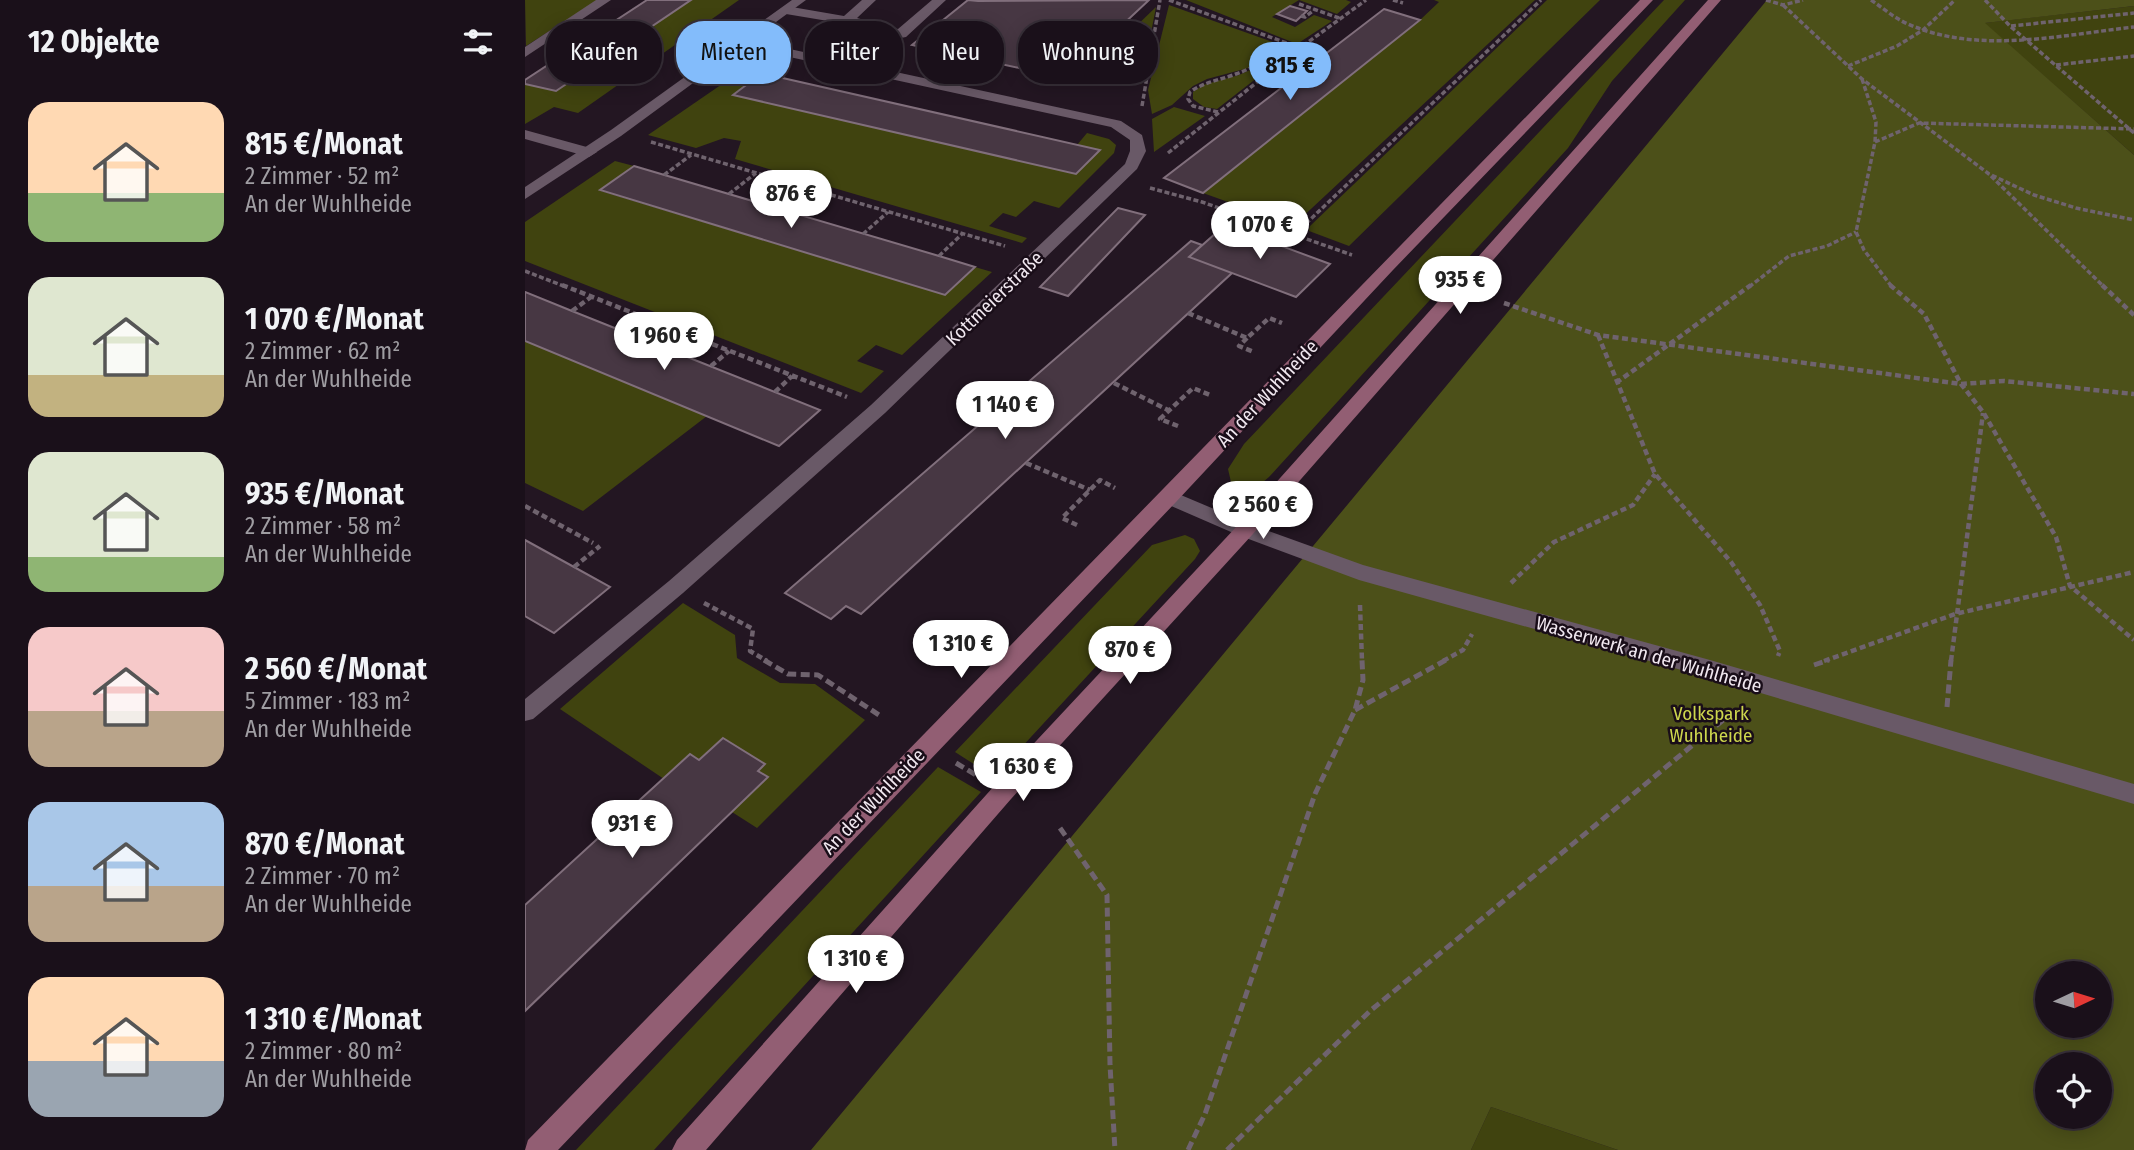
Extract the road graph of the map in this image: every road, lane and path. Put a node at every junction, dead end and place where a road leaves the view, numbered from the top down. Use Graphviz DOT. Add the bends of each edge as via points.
graph roads {
  1 [pos="605,0"];
  2 [pos="800,0"];
  3 [pos="870,0"];
  4 [pos="940,0"];
  5 [pos="1160,0"];
  6 [pos="1169,0"];
  7 [pos="1366,0"];
  8 [pos="1393,0"];
  9 [pos="1541,0"];
  10 [pos="1647,0"];
  11 [pos="1716,0"];
  12 [pos="1766,0"];
  13 [pos="1803,0"];
  14 [pos="1871,0"];
  15 [pos="1955,0"];
  16 [pos="1985,0"];
  17 [pos="1402,3"];
  18 [pos="1299,4"];
  19 [pos="1783,5"];
  20 [pos="786,10"];
  21 [pos="1315,10"];
  22 [pos="2134,13"];
  23 [pos="1301,16"];
  24 [pos="1340,19"];
  25 [pos="847,20"];
  26 [pos="772,21"];
  27 [pos="2010,26"];
  28 [pos="2134,27"];
  29 [pos="1923,30"];
  30 [pos="2025,39"];
  31 [pos="1300,48"];
  32 [pos="525,53"];
  33 [pos="791,53"];
  34 [pos="1289,56"];
  35 [pos="2134,56"];
  36 [pos="2055,65"];
  37 [pos="1848,66"];
  38 [pos="1862,79"];
  39 [pos="686,84"];
  40 [pos="1219,113"];
  41 [pos="1919,123"];
  42 [pos="2132,130"];
  43 [pos="616,133"];
  44 [pos="525,134"];
  45 [pos="1137,138"];
  46 [pos="1875,142"];
  47 [pos="589,152"];
  48 [pos="692,154"];
  49 [pos="756,173"];
  50 [pos="1124,173"];
  51 [pos="1989,174"];
  52 [pos="664,175"];
  53 [pos="821,192"];
  54 [pos="525,194"];
  55 [pos="729,194"];
  56 [pos="888,212"];
  57 [pos="796,214"];
  58 [pos="2134,220"];
  59 [pos="1856,232"];
  60 [pos="863,234"];
  61 [pos="962,234"];
  62 [pos="1295,234"];
  63 [pos="1352,255"];
  64 [pos="939,256"];
  65 [pos="1038,256"];
  66 [pos="526,272"];
  67 [pos="591,297"];
  68 [pos="1504,303"];
  69 [pos="572,311"];
  70 [pos="1188,313"];
  71 [pos="2134,315"];
  72 [pos="658,323"];
  73 [pos="1282,323"];
  74 [pos="1598,335"];
  75 [pos="639,338"];
  76 [pos="1247,338"];
  77 [pos="1668,343"];
  78 [pos="729,351"];
  79 [pos="1254,352"];
  80 [pos="711,366"];
  81 [pos="792,375"];
  82 [pos="1114,383"];
  83 [pos="1616,383"];
  84 [pos="1961,384"];
  85 [pos="775,392"];
  86 [pos="2134,394"];
  87 [pos="1210,395"];
  88 [pos="878,409"];
  89 [pos="1168,410"];
  90 [pos="1983,412"];
  91 [pos="1178,426"];
  92 [pos="1026,463"];
  93 [pos="1655,474"];
  94 [pos="1115,488"];
  95 [pos="1090,490"];
  96 [pos="1169,497"];
  97 [pos="526,507"];
  98 [pos="1077,526"];
  99 [pos="1245,530"];
  100 [pos="593,543"];
  101 [pos="600,546"];
  102 [pos="574,567"];
  103 [pos="1359,572"];
  104 [pos="2134,572"];
  105 [pos="2070,586"];
  106 [pos="676,587"];
  107 [pos="1485,609"];
  108 [pos="1955,614"];
  109 [pos="2134,640"];
  110 [pos="1766,686"];
  111 [pos="1355,710"];
  112 [pos="525,712"];
  113 [pos="882,717"];
  114 [pos="1944,739"];
  115 [pos="946,757"];
  116 [pos="978,776"];
  117 [pos="2134,794"];
  118 [pos="1060,828"];
  119 [pos="538,1150"];
  120 [pos="687,1150"];
  121 [pos="1115,1150"];
  122 [pos="1188,1150"];
  123 [pos="1227,1150"];
  1 -- 32 [label="street"];
  2 -- 20 [label="street"];
  3 -- 25 [label="street"];
  4 -- 25 [label="street" via="901,34"];
  5 -- 45 [label="path"];
  6 -- 31 [label="path"];
  7 -- 24 [label="path"];
  8 -- 17 [label="path"];
  9 -- 62 [label="path"];
  10 -- 96 [label="main road, An der Wuhlheide"];
  11 -- 99 [label="main road"];
  12 -- 19 [label="path"];
  13 -- 19 [label="path"];
  14 -- 29 [label="path"];
  15 -- 29 [label="path"];
  16 -- 27 [label="path"];
  18 -- 21 [label="path"];
  19 -- 37 [label="path"];
  20 -- 25 [label="street"];
  20 -- 26 [label="street"];
  21 -- 23 [label="path"];
  21 -- 24 [label="path"];
  22 -- 27 [label="path"];
  24 -- 31 [label="path"];
  27 -- 30 [label="path"];
  28 -- 30 [label="path"];
  29 -- 30 [label="path" via="1956,37"];
  29 -- 37 [label="path"];
  30 -- 36 [label="path"];
  31 -- 34 [label="path"];
  33 -- 45 [label="street" via="1116,124"];
  34 -- 40 [label="path"];
  34 -- 40 [label="path" via="1209,80 1190,92 1193,106"];
  35 -- 36 [label="path"];
  36 -- 42 [label="path"];
  37 -- 38 [label="path"];
  38 -- 41 [label="path"];
  38 -- 46 [label="path" via="1876,122"];
  39 -- 43 [label="street"];
  40 -- 50 [label="path" via="1165,156"];
  41 -- 42 [label="path"];
  41 -- 46 [label="path"];
  41 -- 51 [label="path"];
  43 -- 47 [label="street"];
  43 -- 48 [label="path"];
  44 -- 47 [label="street"];
  45 -- 50 [label="street" via="1138,152"];
  46 -- 59 [label="path"];
  47 -- 54 [label="street"];
  48 -- 49 [label="path"];
  48 -- 52 [label="path"];
  49 -- 53 [label="path"];
  49 -- 55 [label="path"];
  50 -- 62 [label="path"];
  50 -- 65 [label="street, Kottmeierstraße"];
  51 -- 58 [label="path" via="2034,195"];
  51 -- 71 [label="path"];
  53 -- 56 [label="path"];
  53 -- 57 [label="path"];
  56 -- 60 [label="path"];
  56 -- 61 [label="path"];
  59 -- 77 [label="path" via="1789,256 1694,329"];
  59 -- 84 [label="path" via="1891,285 1924,314"];
  61 -- 64 [label="path"];
  61 -- 65 [label="path"];
  62 -- 63 [label="path"];
  65 -- 88 [label="street, Kottmeierstraße"];
  66 -- 67 [label="path"];
  67 -- 69 [label="path"];
  67 -- 72 [label="path"];
  68 -- 74 [label="path"];
  70 -- 76 [label="path"];
  72 -- 75 [label="path"];
  72 -- 78 [label="path"];
  73 -- 76 [label="path" via="1269,318"];
  74 -- 77 [label="path"];
  74 -- 83 [label="path"];
  76 -- 79 [label="path" via="1239,346"];
  77 -- 83 [label="path"];
  77 -- 84 [label="path"];
  78 -- 80 [label="path"];
  78 -- 81 [label="path"];
  81 -- 85 [label="path"];
  81 -- 88 [label="path"];
  82 -- 89 [label="path"];
  83 -- 93 [label="path"];
  84 -- 86 [label="path" via="2004,381"];
  84 -- 90 [label="path"];
  87 -- 89 [label="path" via="1193,388"];
  88 -- 106 [label="street, Kottmeierstraße"];
  89 -- 91 [label="path" via="1160,419"];
  90 -- 105 [label="path" via="2056,537"];
  90 -- 108 [label="path"];
  92 -- 95 [label="path"];
  93 -- 107 [label="path" via="1633,505 1554,542"];
  93 -- 110 [label="path" via="1731,562 1760,605 1780,651"];
  94 -- 95 [label="path" via="1100,480"];
  95 -- 98 [label="path" via="1062,518"];
  96 -- 99 [label="street, Wasserwerk an der Wuhlheide"];
  96 -- 119 [label="main road, An der Wuhlheide"];
  97 -- 100 [label="path"];
  99 -- 103 [label="street, Wasserwerk an der Wuhlheide"];
  99 -- 120 [label="main road" via="1003,792"];
  101 -- 102 [label="path"];
  103 -- 107 [label="street, Wasserwerk an der Wuhlheide"];
  103 -- 111 [label="path" via="1363,680"];
  104 -- 105 [label="path"];
  105 -- 108 [label="path"];
  105 -- 109 [label="path"];
  106 -- 112 [label="street, Kottmeierstraße"];
  106 -- 113 [label="path" via="753,629 750,652 788,674 818,675"];
  107 -- 110 [label="street, Wasserwerk an der Wuhlheide"];
  107 -- 111 [label="path" via="1463,650"];
  108 -- 110 [label="path"];
  108 -- 114 [label="path"];
  110 -- 114 [label="street, Wasserwerk an der Wuhlheide"];
  110 -- 123 [label="path" via="1370,1011"];
  111 -- 122 [label="path" via="1315,794 1205,1114"];
  114 -- 117 [label="street, Wasserwerk an der Wuhlheide"];
  115 -- 116 [label="path"];
  118 -- 121 [label="path" via="1107,895"];
}
